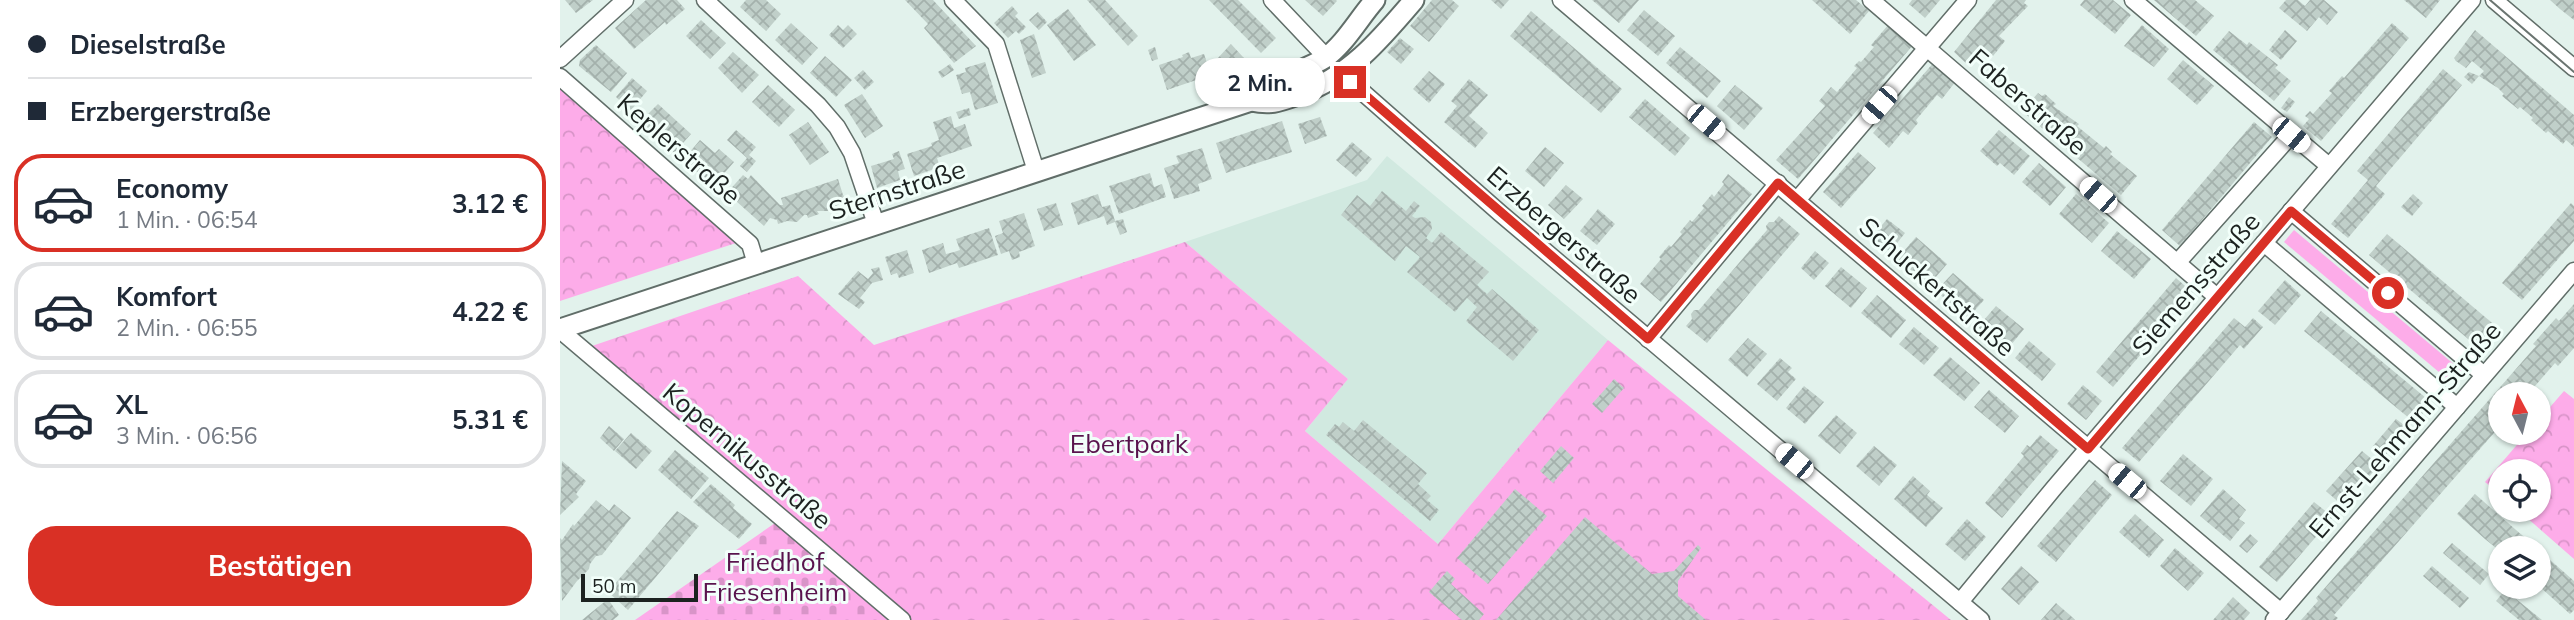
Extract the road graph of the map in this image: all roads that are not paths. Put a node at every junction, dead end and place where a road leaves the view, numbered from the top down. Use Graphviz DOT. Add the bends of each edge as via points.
graph roads {
  1 [pos="625,0"];
  2 [pos="705,0"];
  3 [pos="953,0"];
  4 [pos="1272,0"];
  5 [pos="1375,0"];
  6 [pos="1414,0"];
  7 [pos="1561,0"];
  8 [pos="1871,0"];
  9 [pos="1968,0"];
  10 [pos="2133,0"];
  11 [pos="2472,0"];
  12 [pos="2494,0"];
  13 [pos="1927,48"];
  14 [pos="1326,57"];
  15 [pos="560,59"];
  16 [pos="2574,68"];
  17 [pos="1342,74"];
  18 [pos="560,78"];
  19 [pos="1251,101"];
  20 [pos="2291,135"];
  21 [pos="2329,166"];
  22 [pos="1037,171"];
  23 [pos="1778,183"];
  24 [pos="1798,199"];
  25 [pos="2291,211"];
  26 [pos="876,224"];
  27 [pos="2264,243"];
  28 [pos="2177,263"];
  29 [pos="757,264"];
  30 [pos="2574,271"];
  31 [pos="2217,297"];
  32 [pos="560,329"];
  33 [pos="1648,339"];
  34 [pos="2484,375"];
  35 [pos="2457,407"];
  36 [pos="2088,449"];
  37 [pos="1960,602"];
  38 [pos="2278,616"];
  39 [pos="902,620"];
  40 [pos="1981,620"];
  1 -- 15 [label="street"];
  2 -- 26 [label="street" via="837,127 852,153"];
  3 -- 22 [label="street" via="996,44"];
  4 -- 14 [label="street"];
  5 -- 14 [label="main road, Sternstraße"];
  6 -- 17 [label="main road, Sternstraße" via="1372,49"];
  7 -- 23 [label="street, Schuckertstraße"];
  8 -- 13 [label="street, Faberstraße"];
  9 -- 13 [label="street"];
  10 -- 20 [label="street"];
  11 -- 21 [label="street, Siemensstraße"];
  12 -- 16 [label="street"];
  13 -- 24 [label="street"];
  13 -- 28 [label="street, Faberstraße"];
  14 -- 17 [label="main road"];
  14 -- 19 [label="main road, Sternstraße" via="1263,86"];
  17 -- 19 [label="main road, Sternstraße" via="1269,105"];
  17 -- 33 [label="street, Erzbergerstraße"];
  18 -- 29 [label="street, Keplerstraße" via="750,244"];
  19 -- 22 [label="main road, Sternstraße"];
  20 -- 21 [label="street"];
  20 -- 28 [label="street, Siemensstraße"];
  21 -- 25 [label="street, Siemensstraße"];
  22 -- 26 [label="main road, Sternstraße"];
  23 -- 24 [label="street, Schuckertstraße"];
  23 -- 33 [label="street"];
  24 -- 36 [label="street, Schuckertstraße"];
  25 -- 27 [label="street, Siemensstraße"];
  25 -- 34 [label="street"];
  26 -- 29 [label="main road, Sternstraße"];
  27 -- 31 [label="street, Siemensstraße"];
  27 -- 35 [label="street"];
  28 -- 31 [label="street, Faberstraße"];
  29 -- 32 [label="main road, Sternstraße"];
  30 -- 34 [label="street, Ernst-Lehmann-Straße"];
  31 -- 36 [label="street, Siemensstraße"];
  32 -- 39 [label="street, Kopernikusstraße"];
  33 -- 37 [label="street, Erzbergerstraße"];
  34 -- 35 [label="street, Ernst-Lehmann-Straße"];
  35 -- 38 [label="street, Ernst-Lehmann-Straße"];
  36 -- 37 [label="street, Siemensstraße"];
  36 -- 38 [label="street, Schuckertstraße"];
  37 -- 40 [label="street, Erzbergerstraße"];
}
